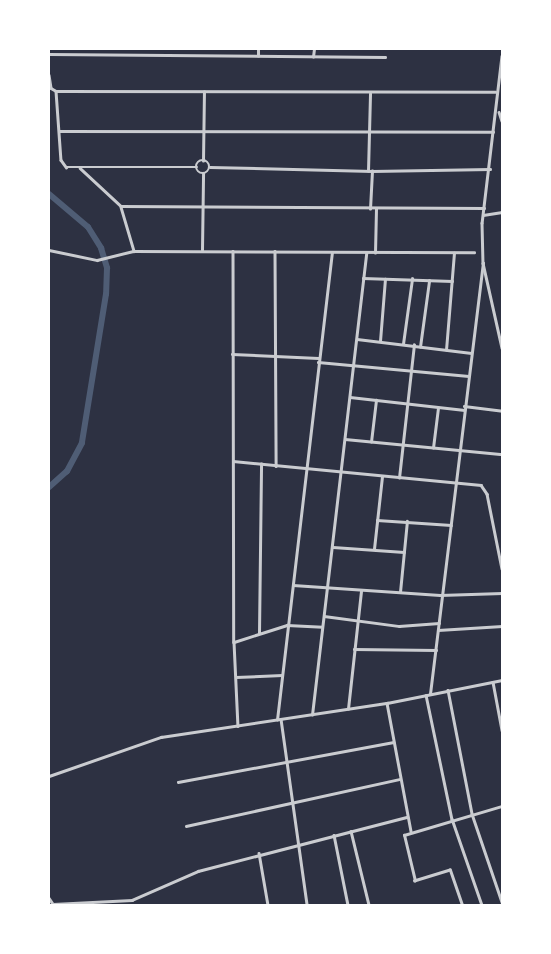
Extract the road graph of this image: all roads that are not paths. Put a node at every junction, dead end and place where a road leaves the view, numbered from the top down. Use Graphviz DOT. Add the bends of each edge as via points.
graph roads {
  1 [pos="120,49"];
  2 [pos="174,49"];
  3 [pos="258,49"];
  4 [pos="314,49"];
  5 [pos="49,54"];
  6 [pos="120,55"];
  7 [pos="174,55"];
  8 [pos="258,56"];
  9 [pos="502,56"];
  10 [pos="313,57"];
  11 [pos="385,58"];
  12 [pos="49,75"];
  13 [pos="501,75"];
  14 [pos="56,91"];
  15 [pos="204,92"];
  16 [pos="495,92"];
  17 [pos="370,94"];
  18 [pos="494,112"];
  19 [pos="501,112"];
  20 [pos="502,121"];
  21 [pos="59,131"];
  22 [pos="203,131"];
  23 [pos="493,132"];
  24 [pos="369,133"];
  25 [pos="203,160"];
  26 [pos="197,167"];
  27 [pos="210,167"];
  28 [pos="80,168"];
  29 [pos="490,169"];
  30 [pos="368,171"];
  31 [pos="372,171"];
  32 [pos="203,174"];
  33 [pos="121,206"];
  34 [pos="203,206"];
  35 [pos="484,208"];
  36 [pos="370,209"];
  37 [pos="376,209"];
  38 [pos="502,212"];
  39 [pos="483,215"];
  40 [pos="49,250"];
  41 [pos="202,250"];
  42 [pos="134,251"];
  43 [pos="233,251"];
  44 [pos="274,251"];
  45 [pos="474,252"];
  46 [pos="366,253"];
  47 [pos="375,253"];
  48 [pos="454,253"];
  49 [pos="332,254"];
  50 [pos="482,264"];
  51 [pos="363,278"];
  52 [pos="385,279"];
  53 [pos="412,279"];
  54 [pos="429,281"];
  55 [pos="452,281"];
  56 [pos="501,333"];
  57 [pos="357,339"];
  58 [pos="380,342"];
  59 [pos="403,344"];
  60 [pos="414,345"];
  61 [pos="420,347"];
  62 [pos="502,348"];
  63 [pos="446,350"];
  64 [pos="471,353"];
  65 [pos="232,354"];
  66 [pos="275,357"];
  67 [pos="318,360"];
  68 [pos="354,366"];
  69 [pos="412,370"];
  70 [pos="468,376"];
  71 [pos="350,397"];
  72 [pos="376,400"];
  73 [pos="406,403"];
  74 [pos="464,406"];
  75 [pos="438,407"];
  76 [pos="464,410"];
  77 [pos="502,411"];
  78 [pos="344,439"];
  79 [pos="371,442"];
  80 [pos="402,445"];
  81 [pos="433,448"];
  82 [pos="459,451"];
  83 [pos="502,454"];
  84 [pos="233,461"];
  85 [pos="261,464"];
  86 [pos="276,466"];
  87 [pos="305,468"];
  88 [pos="342,473"];
  89 [pos="382,477"];
  90 [pos="399,478"];
  91 [pos="455,483"];
  92 [pos="377,520"];
  93 [pos="407,522"];
  94 [pos="450,525"];
  95 [pos="502,544"];
  96 [pos="497,545"];
  97 [pos="333,547"];
  98 [pos="374,549"];
  99 [pos="404,552"];
  100 [pos="502,569"];
  101 [pos="293,586"];
  102 [pos="327,588"];
  103 [pos="362,591"];
  104 [pos="400,592"];
  105 [pos="502,593"];
  106 [pos="440,595"];
  107 [pos="324,616"];
  108 [pos="357,621"];
  109 [pos="439,623"];
  110 [pos="287,625"];
  111 [pos="502,626"];
  112 [pos="322,627"];
  113 [pos="438,630"];
  114 [pos="260,633"];
  115 [pos="234,642"];
  116 [pos="354,649"];
  117 [pos="436,650"];
  118 [pos="282,675"];
  119 [pos="236,677"];
  120 [pos="502,680"];
  121 [pos="493,682"];
  122 [pos="448,690"];
  123 [pos="430,694"];
  124 [pos="426,695"];
  125 [pos="387,703"];
  126 [pos="348,709"];
  127 [pos="312,715"];
  128 [pos="281,719"];
  129 [pos="277,720"];
  130 [pos="238,726"];
  131 [pos="502,730"];
  132 [pos="393,742"];
  133 [pos="285,764"];
  134 [pos="49,776"];
  135 [pos="400,779"];
  136 [pos="178,782"];
  137 [pos="292,802"];
  138 [pos="502,806"];
  139 [pos="472,814"];
  140 [pos="407,817"];
  141 [pos="452,819"];
  142 [pos="186,826"];
  143 [pos="351,830"];
  144 [pos="411,831"];
  145 [pos="334,835"];
  146 [pos="300,843"];
  147 [pos="259,853"];
  148 [pos="49,898"];
  149 [pos="502,902"];
  150 [pos="54,905"];
  151 [pos="268,905"];
  152 [pos="307,905"];
  153 [pos="348,905"];
  154 [pos="369,905"];
  155 [pos="462,905"];
  156 [pos="482,905"];
  1 -- 6 [label="street"];
  2 -- 7 [label="street"];
  3 -- 8 [label="street"];
  4 -- 10 [label="street"];
  5 -- 6 [label="street"];
  6 -- 7 [label="street"];
  7 -- 8 [label="street"];
  8 -- 10 [label="street"];
  9 -- 13 [label="street"];
  10 -- 11 [label="street"];
  12 -- 14 [label="street" via="51,88"];
  13 -- 16 [label="street"];
  14 -- 15 [label="street"];
  14 -- 21 [label="street"];
  15 -- 17 [label="street"];
  15 -- 22 [label="street"];
  16 -- 17 [label="street"];
  16 -- 18 [label="street"];
  17 -- 24 [label="street"];
  18 -- 19 [label="street"];
  18 -- 23 [label="street"];
  19 -- 20 [label="street"];
  21 -- 22 [label="street"];
  21 -- 28 [label="street" via="62,163"];
  22 -- 24 [label="street"];
  22 -- 25 [label="street"];
  23 -- 24 [label="street"];
  23 -- 29 [label="street"];
  24 -- 30 [label="street"];
  25 -- 26 [label="street"];
  25 -- 27 [label="street"];
  26 -- 28 [label="street"];
  26 -- 32 [label="street"];
  27 -- 30 [label="street"];
  27 -- 32 [label="street"];
  28 -- 33 [label="street"];
  29 -- 31 [label="street"];
  29 -- 35 [label="street"];
  30 -- 31 [label="street"];
  31 -- 36 [label="street"];
  32 -- 34 [label="street"];
  33 -- 34 [label="street"];
  33 -- 42 [label="street"];
  34 -- 36 [label="street"];
  34 -- 41 [label="street"];
  35 -- 37 [label="street"];
  35 -- 39 [label="street"];
  36 -- 37 [label="street"];
  37 -- 47 [label="street"];
  38 -- 39 [label="street"];
  39 -- 50 [label="street"];
  40 -- 42 [label="street" via="97,260"];
  41 -- 42 [label="street"];
  41 -- 43 [label="street"];
  43 -- 44 [label="street"];
  43 -- 65 [label="street"];
  44 -- 49 [label="street"];
  44 -- 66 [label="street"];
  45 -- 48 [label="street"];
  46 -- 47 [label="street"];
  46 -- 49 [label="street"];
  46 -- 51 [label="street"];
  47 -- 48 [label="street"];
  48 -- 55 [label="street"];
  49 -- 67 [label="street"];
  50 -- 56 [label="street"];
  50 -- 64 [label="street"];
  51 -- 52 [label="street"];
  51 -- 57 [label="street"];
  52 -- 53 [label="street"];
  52 -- 58 [label="street"];
  53 -- 54 [label="street"];
  53 -- 59 [label="street"];
  54 -- 55 [label="street"];
  54 -- 61 [label="street"];
  55 -- 63 [label="street"];
  56 -- 62 [label="street"];
  57 -- 58 [label="street"];
  57 -- 68 [label="street"];
  58 -- 59 [label="street"];
  59 -- 60 [label="street"];
  60 -- 61 [label="street"];
  60 -- 69 [label="street"];
  61 -- 63 [label="street"];
  63 -- 64 [label="street"];
  64 -- 70 [label="street"];
  65 -- 66 [label="street"];
  65 -- 84 [label="street"];
  66 -- 67 [label="street"];
  66 -- 86 [label="street"];
  67 -- 68 [label="street"];
  67 -- 87 [label="street"];
  68 -- 69 [label="street"];
  68 -- 71 [label="street"];
  69 -- 70 [label="street"];
  69 -- 73 [label="street"];
  70 -- 74 [label="street"];
  71 -- 72 [label="street"];
  71 -- 78 [label="street"];
  72 -- 73 [label="street"];
  72 -- 79 [label="street"];
  73 -- 75 [label="street"];
  73 -- 80 [label="street"];
  74 -- 76 [label="street"];
  74 -- 77 [label="street"];
  75 -- 76 [label="street"];
  75 -- 81 [label="street"];
  76 -- 82 [label="street"];
  78 -- 79 [label="street"];
  78 -- 88 [label="street"];
  79 -- 80 [label="street"];
  80 -- 81 [label="street"];
  80 -- 90 [label="street"];
  81 -- 82 [label="street"];
  82 -- 83 [label="street"];
  82 -- 91 [label="street"];
  84 -- 85 [label="street"];
  84 -- 115 [label="street"];
  85 -- 86 [label="street"];
  85 -- 114 [label="street"];
  86 -- 87 [label="street"];
  87 -- 88 [label="street"];
  87 -- 101 [label="street"];
  88 -- 89 [label="street"];
  88 -- 97 [label="street"];
  89 -- 90 [label="street"];
  89 -- 92 [label="street"];
  90 -- 91 [label="street"];
  91 -- 94 [label="street"];
  91 -- 96 [label="street" via="481,485 487,494"];
  92 -- 93 [label="street"];
  92 -- 98 [label="street"];
  93 -- 94 [label="street"];
  93 -- 99 [label="street"];
  94 -- 106 [label="street"];
  95 -- 96 [label="street"];
  96 -- 100 [label="street"];
  97 -- 98 [label="street"];
  97 -- 102 [label="street"];
  98 -- 99 [label="street"];
  99 -- 104 [label="street"];
  101 -- 102 [label="street"];
  101 -- 110 [label="street"];
  102 -- 103 [label="street"];
  102 -- 107 [label="street"];
  103 -- 104 [label="street"];
  103 -- 108 [label="street"];
  104 -- 106 [label="street"];
  105 -- 106 [label="street"];
  106 -- 109 [label="street"];
  107 -- 108 [label="street"];
  107 -- 112 [label="street"];
  108 -- 109 [label="street" via="399,626"];
  108 -- 116 [label="street"];
  109 -- 113 [label="street"];
  110 -- 112 [label="street"];
  110 -- 114 [label="street"];
  110 -- 118 [label="street"];
  111 -- 113 [label="street"];
  112 -- 127 [label="street"];
  113 -- 117 [label="street"];
  114 -- 115 [label="street"];
  115 -- 119 [label="street"];
  116 -- 117 [label="street"];
  116 -- 126 [label="street"];
  117 -- 123 [label="street"];
  118 -- 119 [label="street"];
  118 -- 129 [label="street"];
  119 -- 130 [label="street"];
  120 -- 121 [label="street"];
  121 -- 122 [label="street"];
  121 -- 131 [label="street"];
  122 -- 123 [label="street"];
  122 -- 139 [label="street"];
  123 -- 124 [label="street"];
  124 -- 125 [label="street"];
  124 -- 141 [label="street"];
  125 -- 126 [label="street"];
  125 -- 132 [label="street"];
  126 -- 127 [label="street"];
  127 -- 128 [label="street"];
  128 -- 129 [label="street"];
  128 -- 133 [label="street"];
  129 -- 130 [label="street"];
  130 -- 134 [label="street" via="154,739"];
  132 -- 133 [label="street"];
  132 -- 135 [label="street"];
  133 -- 136 [label="street"];
  133 -- 137 [label="street"];
  135 -- 137 [label="street"];
  135 -- 140 [label="street"];
  137 -- 142 [label="street"];
  137 -- 146 [label="street"];
  138 -- 139 [label="street"];
  139 -- 141 [label="street"];
  139 -- 149 [label="street"];
  140 -- 143 [label="street"];
  140 -- 144 [label="street"];
  141 -- 144 [label="street"];
  141 -- 156 [label="street"];
  143 -- 145 [label="street"];
  143 -- 154 [label="street"];
  144 -- 155 [label="street" via="404,838 415,882 450,870"];
  145 -- 146 [label="street"];
  145 -- 153 [label="street"];
  146 -- 147 [label="street"];
  146 -- 152 [label="street"];
  147 -- 150 [label="street" via="198,871 132,900"];
  147 -- 151 [label="street"];
  148 -- 150 [label="street"];
}
